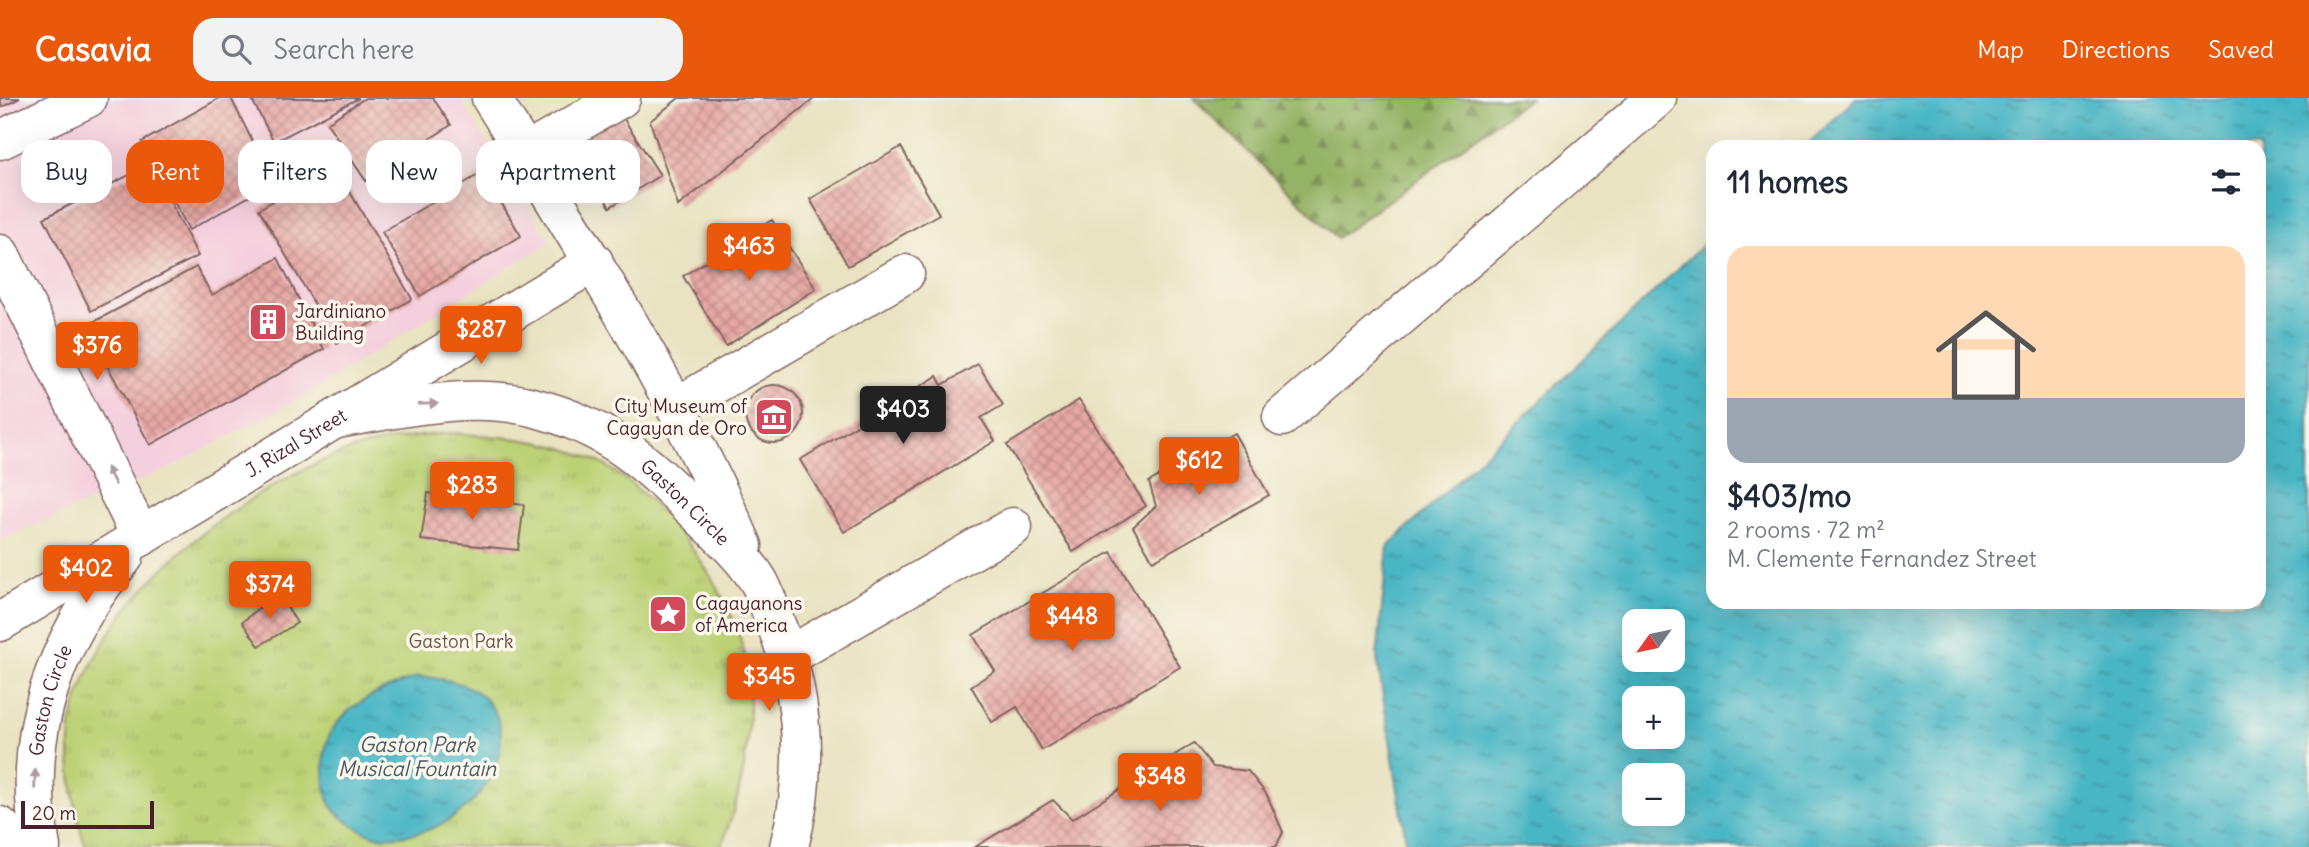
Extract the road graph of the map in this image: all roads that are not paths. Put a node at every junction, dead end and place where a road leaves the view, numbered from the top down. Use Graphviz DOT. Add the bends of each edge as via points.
graph roads {
  1 [pos="88,98"];
  2 [pos="491,98"];
  3 [pos="621,98"];
  4 [pos="1657,98"];
  5 [pos="0,140"];
  6 [pos="518,140"];
  7 [pos="548,140"];
  8 [pos="557,203"];
  9 [pos="0,254"];
  10 [pos="594,262"];
  11 [pos="905,274"];
  12 [pos="676,407"];
  13 [pos="1282,417"];
  14 [pos="337,419"];
  15 [pos="1013,527"];
  16 [pos="141,537"];
  17 [pos="758,580"];
  18 [pos="0,622"];
  19 [pos="789,656"];
  20 [pos="0,826"];
  21 [pos="20,847"];
  22 [pos="41,847"];
  23 [pos="789,847"];
  1 -- 5 [label="street"];
  2 -- 6 [label="street"];
  3 -- 7 [label="street"];
  4 -- 13 [label="street"];
  8 -- 10 [label="street"];
  16 -- 9 [label="street, one-way"];
  10 -- 12 [label="street"];
  10 -- 14 [label="street, J. Rizal Street"];
  11 -- 12 [label="street"];
  12 -- 17 [label="street"];
  14 -- 16 [label="street, J. Rizal Street"];
  14 -- 17 [label="street, Gaston Circle, one-way" via="416,405 488,402 534,407 566,417 612,437 651,467"];
  15 -- 19 [label="street"];
  16 -- 18 [label="street, J. Rizal Street"];
  22 -- 16 [label="street, Gaston Circle, one-way" via="34,785 46,694 56,664 100,586"];
  17 -- 19 [label="street, Gaston Circle"];
  19 -- 23 [label="street, Gaston Circle" via="801,754 800,806"];
  20 -- 21 [label="street"];
}
